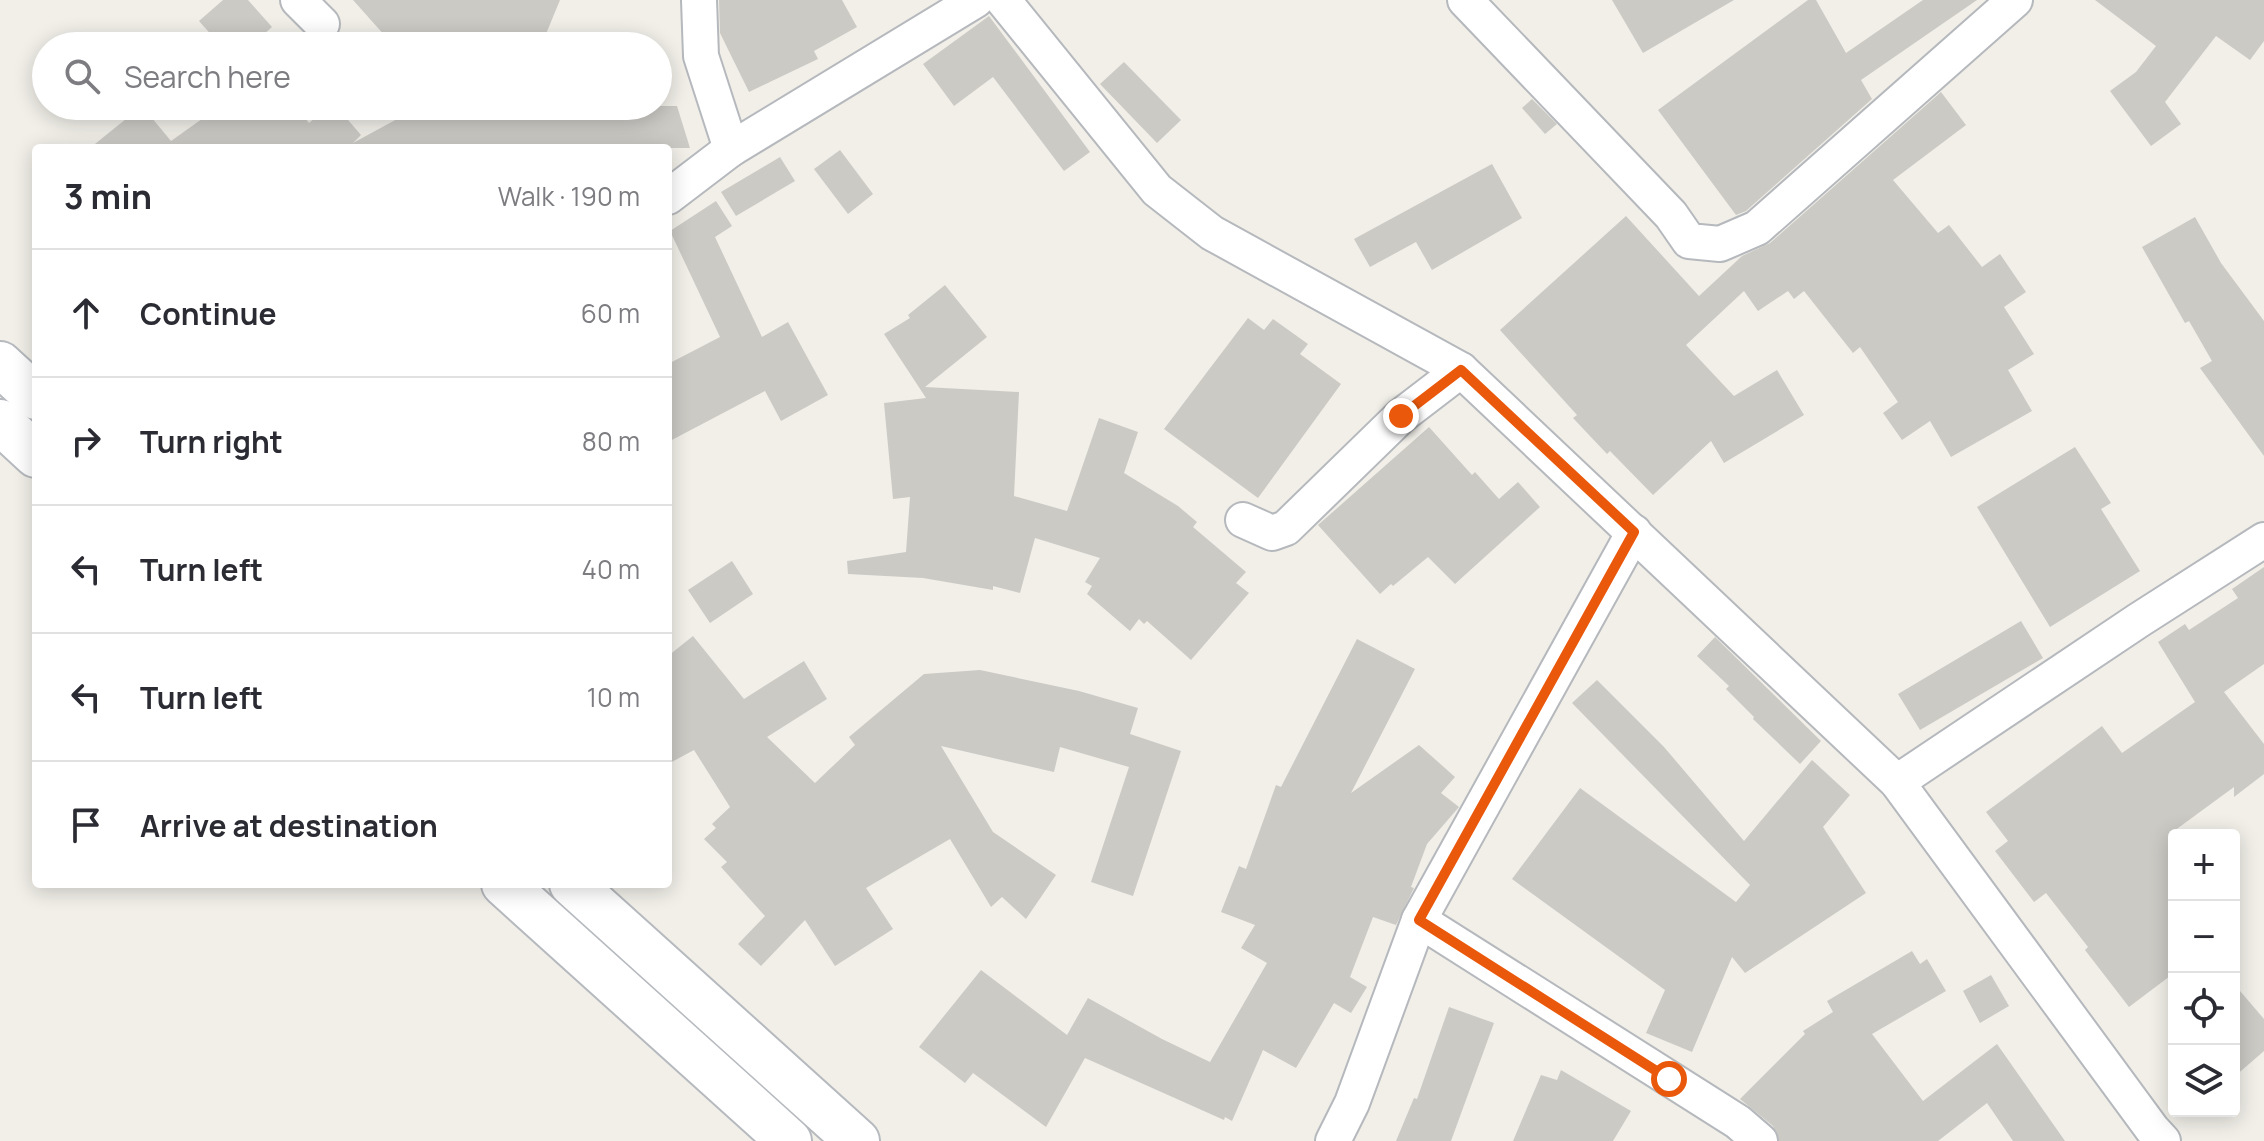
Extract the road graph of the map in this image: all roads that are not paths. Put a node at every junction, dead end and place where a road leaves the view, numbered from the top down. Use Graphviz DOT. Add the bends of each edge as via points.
graph roads {
  1 [pos="699,0"];
  2 [pos="976,0"];
  3 [pos="1003,0"];
  4 [pos="1465,0"];
  5 [pos="2015,0"];
  6 [pos="731,149"];
  7 [pos="672,194"];
  8 [pos="0,364"];
  9 [pos="1461,370"];
  10 [pos="32,393"];
  11 [pos="1243,520"];
  12 [pos="1634,532"];
  13 [pos="2264,540"];
  14 [pos="1897,782"];
  15 [pos="508,888"];
  16 [pos="576,888"];
  17 [pos="1419,920"];
  18 [pos="2152,1137"];
  19 [pos="789,1141"];
  20 [pos="857,1141"];
  21 [pos="1333,1141"];
  22 [pos="1760,1141"];
  1 -- 6 [label="street" via="701,56"];
  2 -- 6 [label="street"];
  3 -- 9 [label="street" via="1157,190 1212,233"];
  4 -- 5 [label="street" via="1671,215 1689,241 1720,244 1757,228"];
  6 -- 7 [label="street"];
  8 -- 10 [label="street"];
  9 -- 11 [label="street" via="1401,416 1286,528 1272,533"];
  9 -- 12 [label="street"];
  12 -- 14 [label="street"];
  12 -- 17 [label="street"];
  13 -- 14 [label="street"];
  14 -- 18 [label="street"];
  15 -- 19 [label="street"];
  16 -- 20 [label="street"];
  17 -- 21 [label="street"];
  17 -- 22 [label="street"];
}
